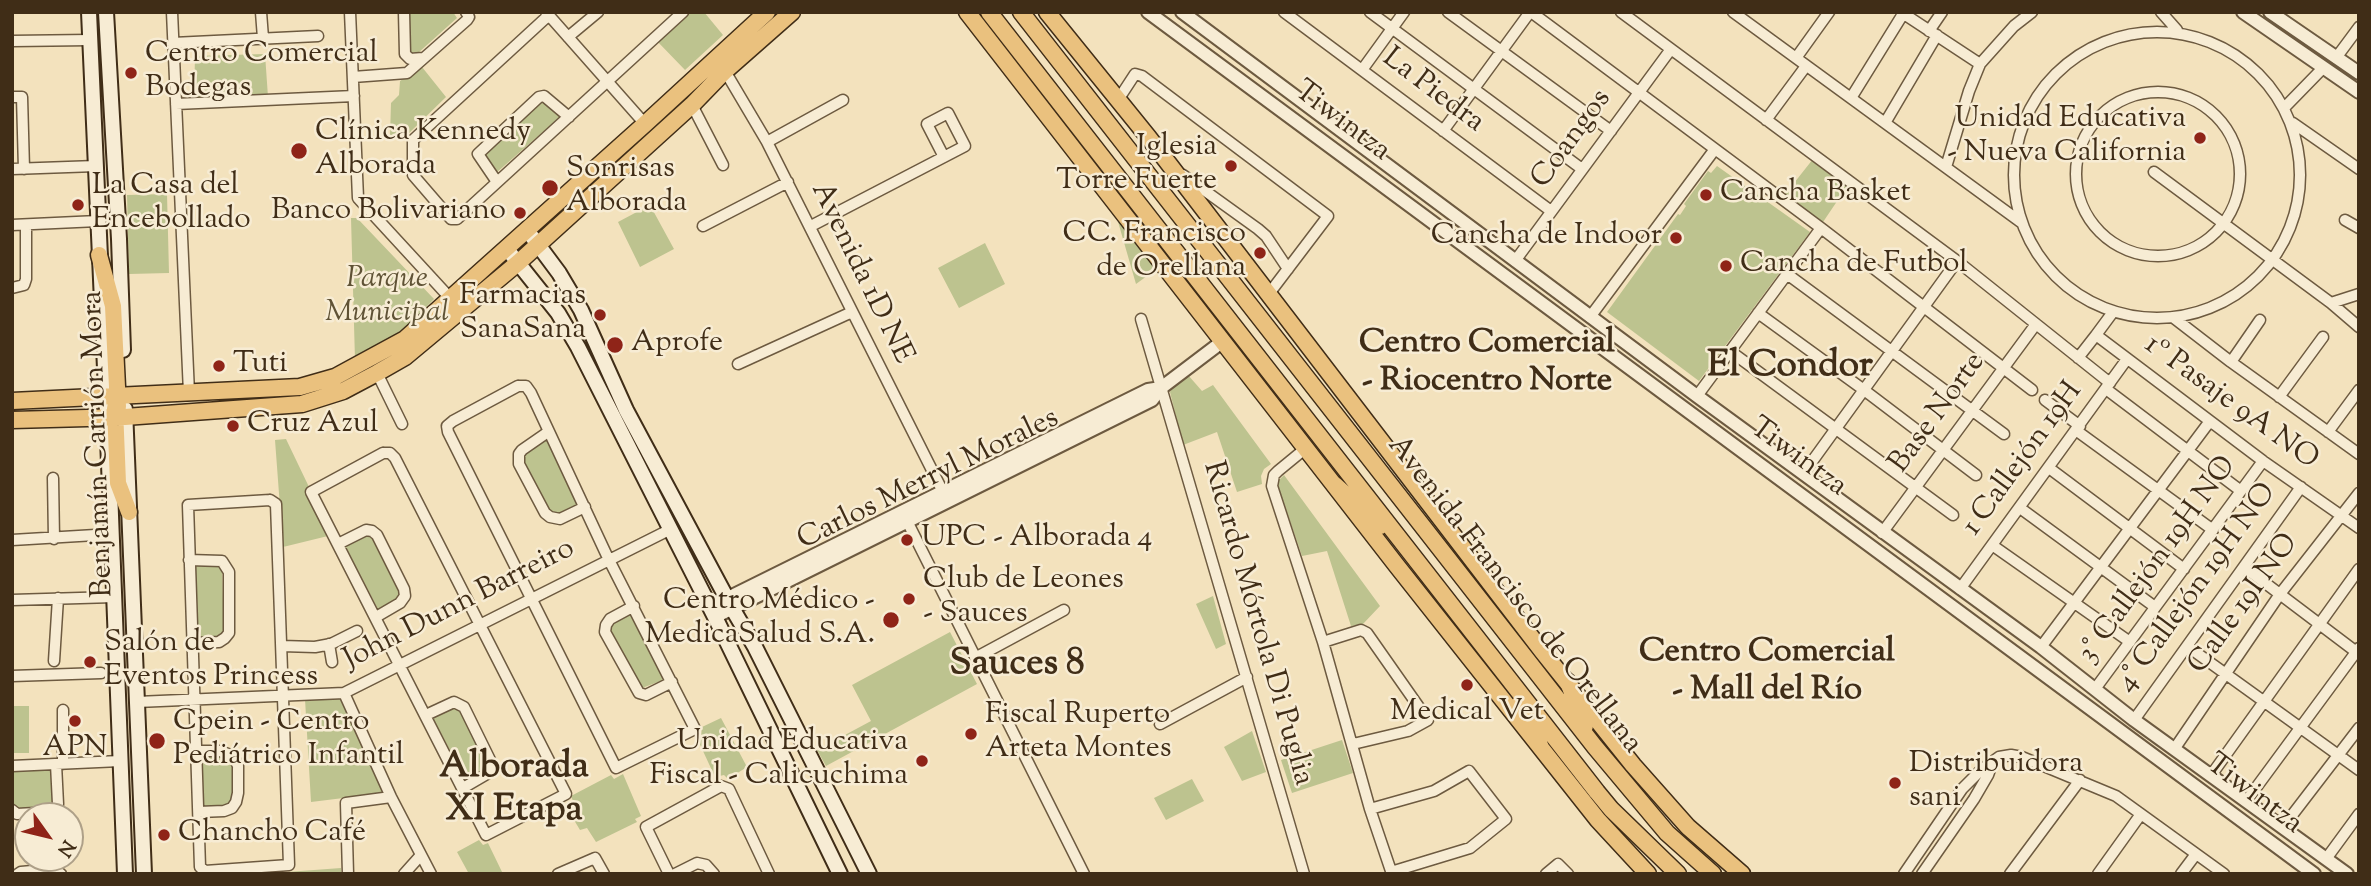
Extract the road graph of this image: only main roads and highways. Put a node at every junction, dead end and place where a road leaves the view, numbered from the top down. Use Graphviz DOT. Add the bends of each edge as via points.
graph roads {
  1 [pos="89,12"];
  2 [pos="106,12"];
  3 [pos="767,12"];
  4 [pos="792,12"];
  5 [pos="967,12"];
  6 [pos="989,12"];
  7 [pos="1021,12"];
  8 [pos="1048,12"];
  9 [pos="97,187"];
  10 [pos="527,230"];
  11 [pos="119,239"];
  12 [pos="537,245"];
  13 [pos="508,249"];
  14 [pos="99,255"];
  15 [pos="519,262"];
  16 [pos="12,401"];
  17 [pos="116,406"];
  18 [pos="12,420"];
  19 [pos="1335,485"];
  20 [pos="129,512"];
  21 [pos="112,534"];
  22 [pos="1412,555"];
  23 [pos="131,568"];
  24 [pos="114,597"];
  25 [pos="134,642"];
  26 [pos="1508,680"];
  27 [pos="1568,682"];
  28 [pos="1540,745"];
  29 [pos="1595,747"];
  30 [pos="1673,869"];
  31 [pos="125,874"];
  32 [pos="144,874"];
  33 [pos="840,874"];
  34 [pos="869,874"];
  35 [pos="1648,874"];
  36 [pos="1684,874"];
  37 [pos="1713,874"];
  38 [pos="1742,874"];
  1 -- 9 [label="main road, Benjamín Carrión Mora"];
  2 -- 11 [label="main road, Benjamín Carrión Mora"];
  3 -- 10 [label="main road"];
  4 -- 12 [label="main road"];
  5 -- 19 [label="main road"];
  6 -- 22 [label="main road, Avenida Francisco de Orellana"];
  7 -- 29 [label="main road, Avenida Francisco de Orellana"];
  8 -- 27 [label="main road, Avenida Francisco de Orellana"];
  9 -- 11 [label="main road" via="106,236"];
  9 -- 14 [label="main road, Benjamín Carrión Mora"];
  10 -- 12 [label="main road"];
  10 -- 13 [label="main road"];
  11 -- 17 [label="main road, Benjamín Carrión Mora"];
  12 -- 15 [label="main road"];
  12 -- 34 [label="main road" via="581,310 626,410 755,647"];
  13 -- 15 [label="main road"];
  13 -- 17 [label="main road" via="405,339 335,377 300,387 168,394"];
  14 -- 17 [label="main road" via="113,306"];
  15 -- 17 [label="main road" via="405,357 343,391 302,404"];
  15 -- 33 [label="main road" via="578,347"];
  16 -- 17 [label="main road"];
  17 -- 18 [label="main road"];
  17 -- 20 [label="main road" via="118,483"];
  17 -- 21 [label="main road, Benjamín Carrión Mora"];
  19 -- 22 [label="main road"];
  19 -- 28 [label="main road"];
  20 -- 23 [label="main road, Benjamín Carrión Mora"];
  21 -- 23 [label="main road" via="117,564"];
  21 -- 24 [label="main road, Benjamín Carrión Mora"];
  22 -- 26 [label="main road, Avenida Francisco de Orellana"];
  23 -- 25 [label="main road, Benjamín Carrión Mora"];
  24 -- 25 [label="main road" via="127,599"];
  24 -- 31 [label="main road, Benjamín Carrión Mora"];
  25 -- 32 [label="main road, Benjamín Carrión Mora"];
  26 -- 28 [label="main road"];
  26 -- 30 [label="main road, Avenida Francisco de Orellana" via="1611,809"];
  27 -- 29 [label="main road"];
  27 -- 38 [label="main road, Avenida Francisco de Orellana" via="1688,827"];
  28 -- 35 [label="main road" via="1598,820"];
  29 -- 37 [label="main road, Avenida Francisco de Orellana" via="1667,833"];
  30 -- 36 [label="main road, Avenida Francisco de Orellana"];
}
